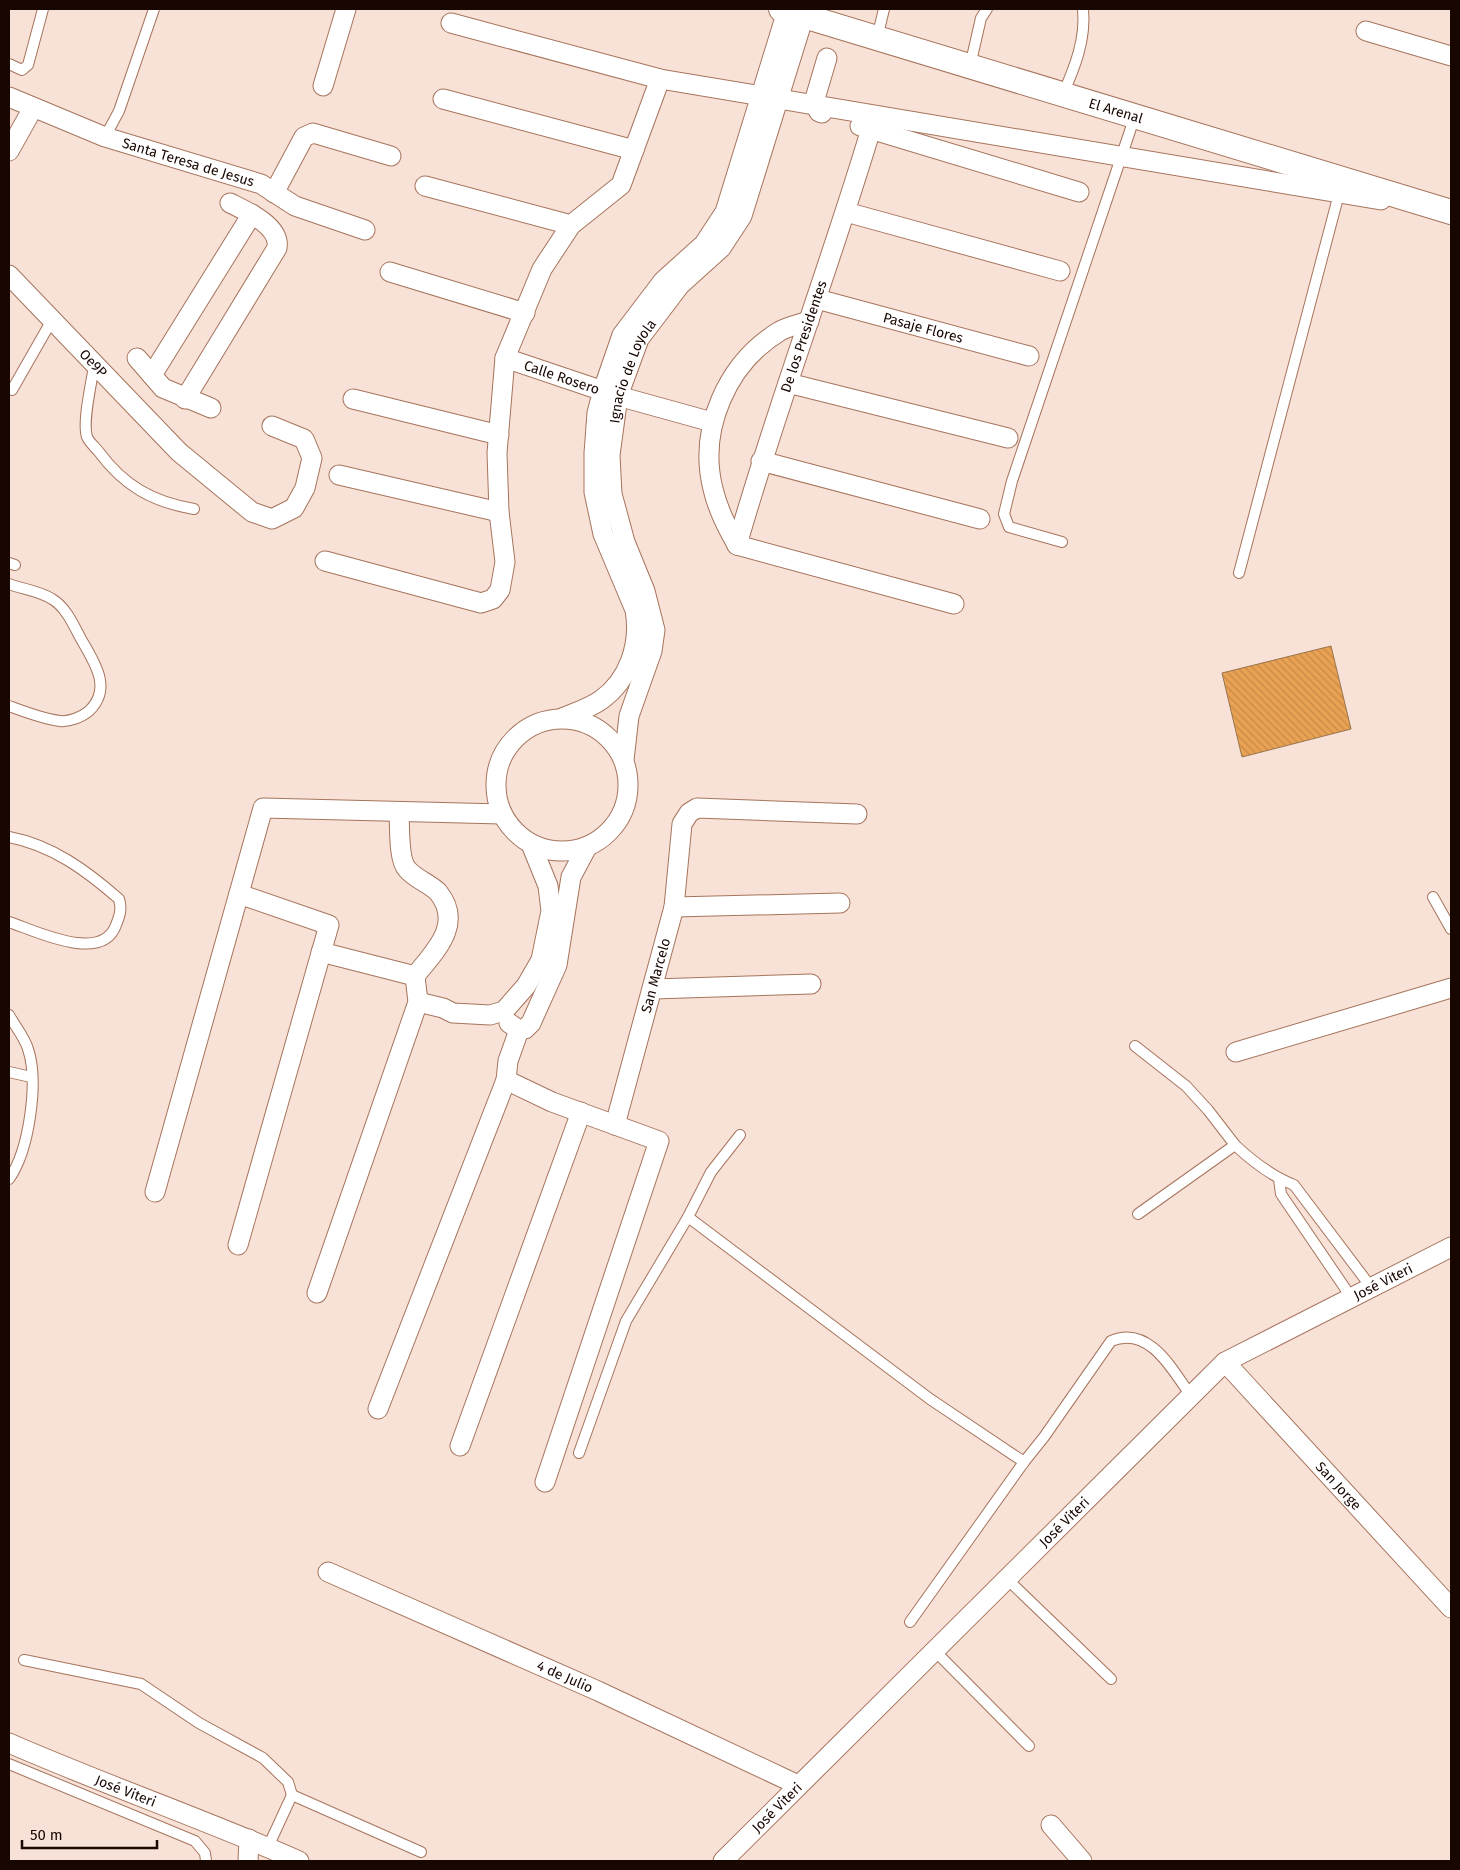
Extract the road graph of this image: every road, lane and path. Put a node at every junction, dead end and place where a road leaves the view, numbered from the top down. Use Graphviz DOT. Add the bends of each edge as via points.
graph roads {
  1 [pos="43,9"];
  2 [pos="154,9"];
  3 [pos="346,9"];
  4 [pos="884,9"];
  5 [pos="987,9"];
  6 [pos="1084,9"];
  7 [pos="791,12"];
  8 [pos="451,23"];
  9 [pos="1366,31"];
  10 [pos="878,38"];
  11 [pos="1451,56"];
  12 [pos="827,58"];
  13 [pos="9,64"];
  14 [pos="970,66"];
  15 [pos="660,79"];
  16 [pos="323,86"];
  17 [pos="1063,94"];
  18 [pos="9,97"];
  19 [pos="443,99"];
  20 [pos="33,108"];
  21 [pos="1135,116"];
  22 [pos="871,129"];
  23 [pos="105,137"];
  24 [pos="634,150"];
  25 [pos="9,151"];
  26 [pos="391,156"];
  27 [pos="1343,179"];
  28 [pos="426,186"];
  29 [pos="1079,192"];
  30 [pos="274,193"];
  31 [pos="230,203"];
  32 [pos="846,212"];
  33 [pos="1451,212"];
  34 [pos="252,214"];
  35 [pos="571,225"];
  36 [pos="366,230"];
  37 [pos="1060,271"];
  38 [pos="390,272"];
  39 [pos="9,275"];
  40 [pos="817,299"];
  41 [pos="525,313"];
  42 [pos="52,320"];
  43 [pos="809,321"];
  44 [pos="1029,356"];
  45 [pos="137,358"];
  46 [pos="505,358"];
  47 [pos="94,365"];
  48 [pos="157,381"];
  49 [pos="788,383"];
  50 [pos="12,390"];
  51 [pos="611,393"];
  52 [pos="353,398"];
  53 [pos="185,399"];
  54 [pos="211,408"];
  55 [pos="142,413"];
  56 [pos="712,422"];
  57 [pos="272,426"];
  58 [pos="499,434"];
  59 [pos="1008,438"];
  60 [pos="761,462"];
  61 [pos="339,475"];
  62 [pos="194,509"];
  63 [pos="499,512"];
  64 [pos="980,520"];
  65 [pos="1062,542"];
  66 [pos="616,544"];
  67 [pos="737,546"];
  68 [pos="325,562"];
  69 [pos="1239,573"];
  70 [pos="9,584"];
  71 [pos="954,604"];
  72 [pos="9,706"];
  73 [pos="562,718"];
  74 [pos="624,760"];
  75 [pos="399,812"];
  76 [pos="502,814"];
  77 [pos="858,814"];
  78 [pos="9,837"];
  79 [pos="531,844"];
  80 [pos="587,847"];
  81 [pos="239,894"];
  82 [pos="1433,897"];
  83 [pos="840,904"];
  84 [pos="674,907"];
  85 [pos="9,922"];
  86 [pos="1451,929"];
  87 [pos="321,952"];
  88 [pos="415,976"];
  89 [pos="811,984"];
  90 [pos="1451,988"];
  91 [pos="653,989"];
  92 [pos="418,1002"];
  93 [pos="504,1010"];
  94 [pos="9,1016"];
  95 [pos="518,1030"];
  96 [pos="1136,1046"];
  97 [pos="1236,1052"];
  98 [pos="9,1072"];
  99 [pos="31,1077"];
  100 [pos="506,1080"];
  101 [pos="581,1112"];
  102 [pos="615,1125"];
  103 [pos="740,1136"];
  104 [pos="1236,1146"];
  105 [pos="9,1179"];
  106 [pos="1279,1179"];
  107 [pos="155,1192"];
  108 [pos="1138,1214"];
  109 [pos="688,1216"];
  110 [pos="238,1245"];
  111 [pos="1451,1248"];
  112 [pos="1371,1287"];
  113 [pos="317,1293"];
  114 [pos="1351,1297"];
  115 [pos="1224,1362"];
  116 [pos="1191,1396"];
  117 [pos="378,1409"];
  118 [pos="460,1446"];
  119 [pos="580,1453"];
  120 [pos="1024,1462"];
  121 [pos="545,1482"];
  122 [pos="328,1572"];
  123 [pos="1006,1578"];
  124 [pos="1451,1608"];
  125 [pos="910,1622"];
  126 [pos="934,1650"];
  127 [pos="24,1660"];
  128 [pos="1111,1679"];
  129 [pos="9,1743"];
  130 [pos="1029,1746"];
  131 [pos="9,1764"];
  132 [pos="798,1785"];
  133 [pos="292,1794"];
  134 [pos="1051,1825"];
  135 [pos="249,1839"];
  136 [pos="268,1847"];
  137 [pos="421,1852"];
  138 [pos="206,1861"];
  139 [pos="248,1861"];
  140 [pos="299,1861"];
  141 [pos="723,1861"];
  142 [pos="1082,1861"];
  1 -- 13 [label="lane" via="28,65 22,70"];
  2 -- 23 [label="lane" via="119,111"];
  3 -- 16 [label="street"];
  4 -- 10 [label="lane"];
  5 -- 14 [label="lane" via="981,18"];
  6 -- 17 [label="lane" via="1085,24 1076,65"];
  7 -- 10 [label="street, El Arenal"];
  7 -- 51 [label="street, Ignacio de Loyola" via="742,216 721,248 675,280"];
  8 -- 15 [label="street"];
  9 -- 11 [label="street"];
  10 -- 14 [label="street, El Arenal"];
  12 -- 22 [label="street" via="814,102 818,112"];
  14 -- 17 [label="street, El Arenal"];
  15 -- 24 [label="street"];
  15 -- 33 [label="street"];
  17 -- 21 [label="street, El Arenal"];
  18 -- 20 [label="street, Santa Teresa de Jesus"];
  19 -- 24 [label="street"];
  20 -- 23 [label="street, Santa Teresa de Jesus"];
  20 -- 25 [label="street"];
  21 -- 27 [label="street, El Arenal"];
  21 -- 65 [label="lane" via="1012,481 1004,514 1009,527"];
  22 -- 29 [label="street"];
  22 -- 32 [label="street, De los Presidentes"];
  23 -- 30 [label="street, Santa Teresa de Jesus" via="260,184"];
  24 -- 35 [label="street" via="621,186"];
  26 -- 30 [label="street" via="313,133 304,137"];
  27 -- 33 [label="street, El Arenal"];
  27 -- 69 [label="lane"];
  28 -- 35 [label="street"];
  30 -- 36 [label="street, Santa Teresa de Jesus" via="295,206"];
  31 -- 34 [label="street"];
  32 -- 37 [label="street"];
  32 -- 40 [label="street, De los Presidentes"];
  34 -- 48 [label="street"];
  34 -- 53 [label="street" via="276,234 277,248"];
  35 -- 41 [label="street" via="542,269"];
  38 -- 41 [label="street"];
  39 -- 42 [label="street, Oe9P"];
  40 -- 43 [label="street, De los Presidentes"];
  40 -- 44 [label="street, Pasaje Flores"];
  41 -- 46 [label="street"];
  42 -- 47 [label="street, Oe9P"];
  42 -- 50 [label="lane"];
  43 -- 49 [label="street, De los Presidentes"];
  43 -- 56 [label="street" via="782,330 738,367"];
  45 -- 48 [label="street"];
  46 -- 51 [label="street, Calle Rosero"];
  46 -- 58 [label="street"];
  47 -- 55 [label="street, Oe9P"];
  47 -- 62 [label="lane" via="87,408 88,437 110,466 140,492"];
  48 -- 53 [label="street"];
  48 -- 55 [label="street"];
  49 -- 59 [label="street"];
  49 -- 60 [label="street, De los Presidentes"];
  51 -- 56 [label="street, Calle Rosero"];
  51 -- 66 [label="street, Ignacio de Loyola" via="610,455"];
  52 -- 58 [label="street"];
  53 -- 54 [label="street"];
  55 -- 57 [label="street, Oe9P" via="179,452 252,512 272,519 294,508 305,488 312,458 304,439"];
  56 -- 67 [label="street" via="709,450 712,488 722,518"];
  58 -- 63 [label="street"];
  60 -- 64 [label="street"];
  60 -- 67 [label="street, De los Presidentes"];
  61 -- 63 [label="street"];
  63 -- 68 [label="street" via="505,562 500,590 493,599 481,603"];
  66 -- 73 [label="street, Ignacio de Loyola" via="635,610 632,656 618,685 600,701"];
  66 -- 74 [label="street, Ignacio de Loyola" via="645,591 655,630 652,651 629,716"];
  67 -- 71 [label="street"];
  70 -- 72 [label="lane" via="52,598 62,608 98,669 101,685 94,705 78,718 62,721"];
  73 -- 74 [label="street" via="591,724 614,742"];
  73 -- 76 [label="street" via="540,722 520,733 506,750 497,770 496,793"];
  74 -- 80 [label="street" via="629,781 627,802 605,836"];
  75 -- 76 [label="street"];
  75 -- 81 [label="street" via="263,808"];
  75 -- 88 [label="street" via="401,856 406,868 437,892 448,910 443,943"];
  76 -- 79 [label="street" via="514,832"];
  77 -- 84 [label="street, San Marcelo" via="696,808 688,813 682,824"];
  78 -- 85 [label="lane" via="27,840 68,859 119,899 121,907 110,937 91,944 74,944"];
  79 -- 80 [label="street" via="566,852"];
  79 -- 93 [label="street" via="548,886 551,911 541,960 526,986"];
  80 -- 95 [label="street" via="572,877 557,965 532,1023"];
  81 -- 87 [label="street" via="329,925"];
  81 -- 107 [label="street"];
  82 -- 86 [label="lane"];
  83 -- 84 [label="street"];
  84 -- 91 [label="street, San Marcelo"];
  87 -- 88 [label="street"];
  87 -- 110 [label="street"];
  88 -- 92 [label="street"];
  89 -- 91 [label="street"];
  90 -- 97 [label="street"];
  91 -- 102 [label="street, San Marcelo"];
  92 -- 93 [label="street" via="453,1013 490,1015"];
  92 -- 113 [label="street"];
  93 -- 95 [label="street" via="506,1020"];
  94 -- 99 [label="lane" via="28,1049"];
  95 -- 100 [label="street"];
  96 -- 104 [label="lane" via="1186,1086"];
  98 -- 99 [label="lane"];
  99 -- 105 [label="lane" via="34,1099 18,1167"];
  100 -- 101 [label="street"];
  100 -- 117 [label="street"];
  101 -- 102 [label="street"];
  101 -- 118 [label="street"];
  102 -- 121 [label="street" via="658,1141"];
  103 -- 109 [label="lane" via="711,1172"];
  104 -- 106 [label="lane"];
  104 -- 108 [label="lane"];
  106 -- 112 [label="lane" via="1294,1185"];
  106 -- 114 [label="lane" via="1281,1194"];
  109 -- 119 [label="lane" via="626,1321"];
  109 -- 120 [label="lane" via="930,1399"];
  111 -- 112 [label="street, José Viteri"];
  112 -- 114 [label="street, José Viteri"];
  114 -- 115 [label="street, José Viteri"];
  115 -- 116 [label="street, José Viteri"];
  115 -- 124 [label="street, San Jorge"];
  116 -- 120 [label="lane" via="1149,1343 1124,1336 1111,1341"];
  116 -- 123 [label="street, José Viteri"];
  120 -- 125 [label="lane"];
  122 -- 132 [label="street, 4 de Julio" via="598,1690"];
  123 -- 126 [label="street, José Viteri"];
  123 -- 128 [label="lane"];
  126 -- 130 [label="lane"];
  126 -- 132 [label="street, José Viteri"];
  127 -- 133 [label="lane" via="141,1684 199,1723 263,1758 288,1782"];
  129 -- 135 [label="street, José Viteri"];
  131 -- 138 [label="lane" via="195,1842 205,1853"];
  132 -- 141 [label="street, José Viteri"];
  133 -- 136 [label="lane"];
  133 -- 137 [label="lane"];
  134 -- 142 [label="street"];
  135 -- 136 [label="street, José Viteri"];
  135 -- 139 [label="street"];
  136 -- 140 [label="street, José Viteri"];
}
